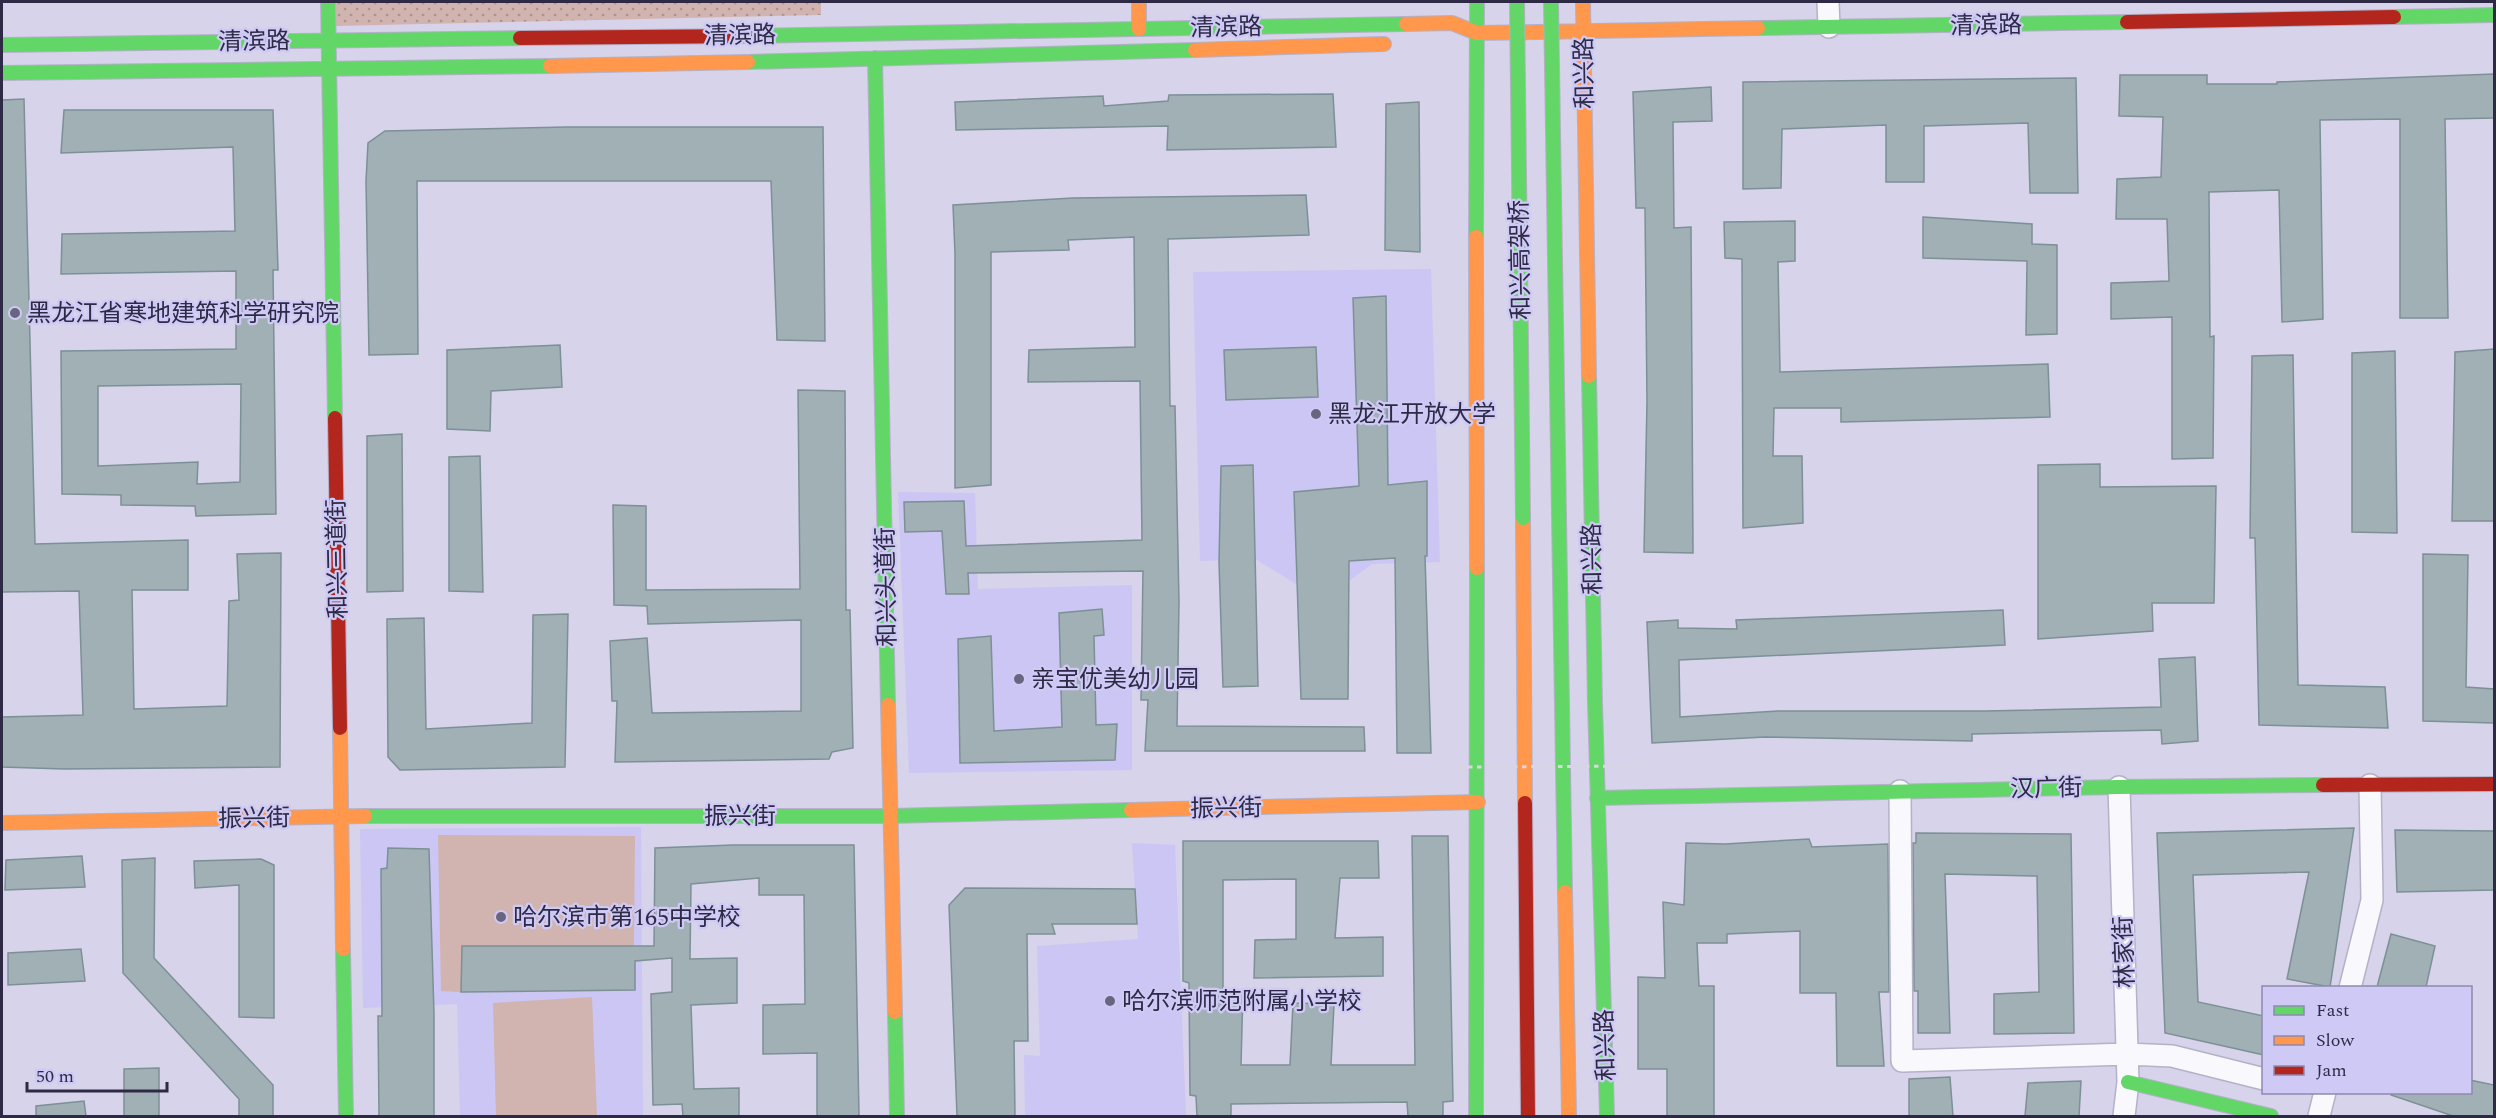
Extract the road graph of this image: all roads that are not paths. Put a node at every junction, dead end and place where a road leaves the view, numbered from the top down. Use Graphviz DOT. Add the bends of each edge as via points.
graph roads {
  1 [pos="328,2"];
  2 [pos="1139,2"];
  3 [pos="1477,2"];
  4 [pos="1517,2"];
  5 [pos="1551,2"];
  6 [pos="1583,2"];
  7 [pos="1828,2"];
  8 [pos="2141,12"];
  9 [pos="2494,15"];
  10 [pos="1829,27"];
  11 [pos="1139,29"];
  12 [pos="1583,31"];
  13 [pos="1478,33"];
  14 [pos="1459,39"];
  15 [pos="329,40"];
  16 [pos="1392,44"];
  17 [pos="2,45"];
  18 [pos="875,58"];
  19 [pos="329,69"];
  20 [pos="2,74"];
  21 [pos="1476,467"];
  22 [pos="1559,517"];
  23 [pos="1491,547"];
  24 [pos="1575,598"];
  25 [pos="1579,622"];
  26 [pos="1510,650"];
  27 [pos="1595,703"];
  28 [pos="1523,719"];
  29 [pos="2494,784"];
  30 [pos="2370,785"];
  31 [pos="2119,787"];
  32 [pos="1899,790"];
  33 [pos="1597,798"];
  34 [pos="1478,802"];
  35 [pos="341,816"];
  36 [pos="891,816"];
  37 [pos="2,823"];
  38 [pos="2350,986"];
  39 [pos="2127,1054"];
  40 [pos="2262,1078"];
  41 [pos="2128,1082"];
  42 [pos="2323,1094"];
  43 [pos="346,1116"];
  44 [pos="897,1116"];
  45 [pos="1476,1116"];
  46 [pos="1528,1116"];
  47 [pos="1569,1116"];
  48 [pos="1607,1116"];
  49 [pos="2124,1116"];
  50 [pos="2271,1116"];
  51 [pos="2319,1116"];
  1 -- 15 [label="main road, 和兴三道街"];
  2 -- 11 [label="main road"];
  3 -- 13 [label="main road"];
  4 -- 28 [label="main road, 和兴高架桥, bridge"];
  5 -- 22 [label="main road, 和兴高架桥, bridge"];
  6 -- 12 [label="main road, 和兴路"];
  7 -- 10 [label="street"];
  8 -- 9 [label="main road, 清滨路"];
  8 -- 10 [label="main road, 清滨路"];
  10 -- 12 [label="main road, 清滨路"];
  11 -- 13 [label="main road, 清滨路" via="1452,22"];
  11 -- 15 [label="main road, 清滨路"];
  12 -- 13 [label="main road, 清滨路"];
  12 -- 27 [label="main road, 和兴路"];
  13 -- 14 [label="main road, 清滨路"];
  13 -- 21 [label="main road"];
  15 -- 17 [label="main road, 清滨路"];
  15 -- 19 [label="main road, 和兴三道街"];
  16 -- 18 [label="main road, 清滨路"];
  18 -- 19 [label="main road, 清滨路"];
  18 -- 36 [label="main road, 和兴头道街"];
  19 -- 20 [label="main road, 清滨路"];
  19 -- 35 [label="main road, 和兴三道街"];
  21 -- 23 [label="main road"];
  21 -- 34 [label="main road"];
  22 -- 24 [label="main road"];
  22 -- 47 [label="main road, 和兴路"];
  25 -- 27 [label="main road"];
  26 -- 28 [label="main road"];
  27 -- 33 [label="main road, 和兴路"];
  28 -- 46 [label="main road"];
  29 -- 30 [label="main road, 汉广街"];
  30 -- 31 [label="main road, 汉广街"];
  30 -- 38 [label="street" via="2372,900"];
  31 -- 32 [label="main road, 汉广街"];
  31 -- 39 [label="street, 林家街"];
  32 -- 33 [label="main road, 汉广街"];
  32 -- 39 [label="street" via="1902,1061"];
  33 -- 48 [label="main road, 和兴路"];
  34 -- 36 [label="main road, 振兴街"];
  34 -- 45 [label="main road"];
  35 -- 36 [label="main road, 振兴街"];
  35 -- 37 [label="main road, 振兴街"];
  35 -- 43 [label="main road, 和兴三道街"];
  36 -- 44 [label="main road, 和兴头道街"];
  39 -- 40 [label="street" via="2172,1056"];
  39 -- 41 [label="street, 林家街"];
  41 -- 49 [label="street, 林家街"];
  41 -- 50 [label="main road"];
  42 -- 51 [label="street"];
}
